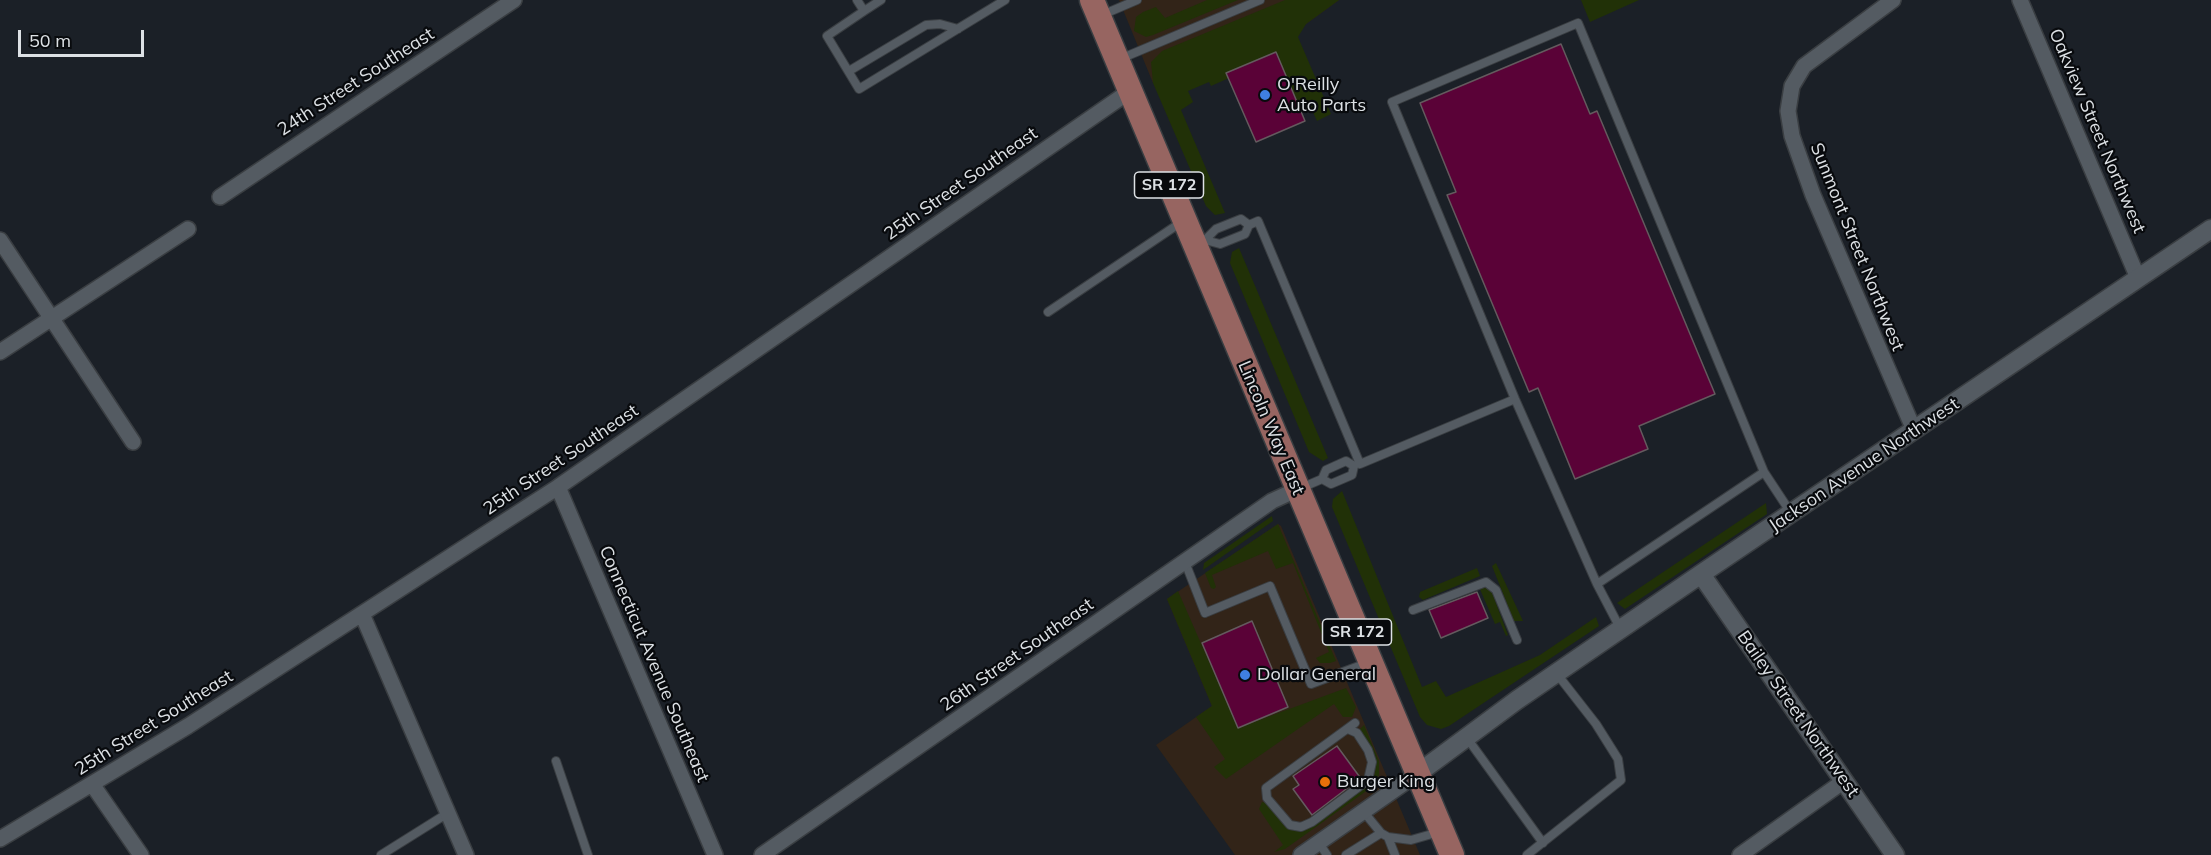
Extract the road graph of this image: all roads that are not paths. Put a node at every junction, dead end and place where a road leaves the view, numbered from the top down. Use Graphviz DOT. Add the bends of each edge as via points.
graph roads {
  1 [pos="514,0"];
  2 [pos="857,0"];
  3 [pos="881,0"];
  4 [pos="1005,0"];
  5 [pos="1137,0"];
  6 [pos="1260,0"];
  7 [pos="1893,0"];
  8 [pos="2020,0"];
  9 [pos="1095,8"];
  10 [pos="864,11"];
  11 [pos="958,29"];
  12 [pos="1117,60"];
  13 [pos="849,71"];
  14 [pos="1130,91"];
  15 [pos="220,197"];
  16 [pos="1184,220"];
  17 [pos="1249,225"];
  18 [pos="188,229"];
  19 [pos="2211,229"];
  20 [pos="0,240"];
  21 [pos="1200,242"];
  22 [pos="2138,278"];
  23 [pos="1048,312"];
  24 [pos="51,318"];
  25 [pos="0,352"];
  26 [pos="1515,399"];
  27 [pos="1914,430"];
  28 [pos="133,442"];
  29 [pos="1357,465"];
  30 [pos="1764,472"];
  31 [pos="1322,479"];
  32 [pos="558,487"];
  33 [pos="1296,490"];
  34 [pos="1792,514"];
  35 [pos="1185,562"];
  36 [pos="1701,574"];
  37 [pos="1597,584"];
  38 [pos="1413,610"];
  39 [pos="362,614"];
  40 [pos="1621,630"];
  41 [pos="1517,640"];
  42 [pos="1370,662"];
  43 [pos="1557,674"];
  44 [pos="1355,723"];
  45 [pos="1348,729"];
  46 [pos="1467,738"];
  47 [pos="556,761"];
  48 [pos="1418,774"];
  49 [pos="1844,781"];
  50 [pos="92,784"];
  51 [pos="1363,812"];
  52 [pos="448,813"];
  53 [pos="1442,831"];
  54 [pos="1385,835"];
  55 [pos="0,839"];
  56 [pos="1543,843"];
  57 [pos="1323,849"];
  58 [pos="141,855"];
  59 [pos="381,855"];
  60 [pos="466,855"];
  61 [pos="588,855"];
  62 [pos="715,855"];
  63 [pos="762,855"];
  64 [pos="1301,855"];
  65 [pos="1346,855"];
  66 [pos="1395,855"];
  67 [pos="1452,855"];
  68 [pos="1527,855"];
  69 [pos="1740,855"];
  70 [pos="1895,855"];
  1 -- 15 [label="street, 24th Street Southeast"];
  2 -- 10 [label="lane"];
  3 -- 10 [label="lane"];
  4 -- 11 [label="lane"];
  5 -- 9 [label="lane"];
  6 -- 12 [label="lane"];
  7 -- 27 [label="street, Sunmont Street Northwest" via="1819,54 1798,75 1788,111 1799,160"];
  8 -- 22 [label="street, Oakview Street Northwest"];
  9 -- 12 [label="main road, Lincoln Way East / SR 172"];
  10 -- 13 [label="lane" via="827,36"];
  11 -- 13 [label="lane" via="926,25"];
  11 -- 13 [label="lane" via="859,89"];
  12 -- 14 [label="main road, Lincoln Way East / SR 172"];
  14 -- 16 [label="main road, Lincoln Way East / SR 172"];
  14 -- 32 [label="street, 25th Street Southeast"];
  16 -- 21 [label="main road, Lincoln Way East / SR 172"];
  16 -- 23 [label="lane"];
  17 -- 21 [label="lane" via="1245,234 1220,244"];
  17 -- 21 [label="lane" via="1241,219 1216,229"];
  17 -- 29 [label="lane" via="1258,221"];
  18 -- 24 [label="street"];
  19 -- 22 [label="street, Jackson Avenue Northwest"];
  20 -- 24 [label="street"];
  21 -- 33 [label="main road, Lincoln Way East / SR 172"];
  22 -- 27 [label="street, Jackson Avenue Northwest"];
  24 -- 25 [label="street"];
  24 -- 28 [label="street"];
  26 -- 29 [label="lane"];
  26 -- 30 [label="lane" via="1392,102 1578,23"];
  26 -- 37 [label="lane"];
  27 -- 34 [label="street, Jackson Avenue Northwest"];
  29 -- 31 [label="lane" via="1346,461 1326,470"];
  29 -- 31 [label="lane" via="1352,475 1331,484"];
  30 -- 34 [label="lane"];
  30 -- 37 [label="lane"];
  31 -- 33 [label="lane"];
  32 -- 39 [label="street, 25th Street Southeast"];
  32 -- 62 [label="street, Connecticut Avenue Southeast"];
  33 -- 35 [label="street, 26th Street Southeast" via="1272,501"];
  33 -- 42 [label="main road, Lincoln Way East / SR 172"];
  34 -- 36 [label="street, Jackson Avenue Northwest"];
  35 -- 42 [label="lane" via="1204,613 1270,586 1311,684"];
  35 -- 63 [label="street, 26th Street Southeast"];
  36 -- 40 [label="street, Jackson Avenue Northwest"];
  36 -- 49 [label="street, Bailey Street Northwest"];
  37 -- 40 [label="lane"];
  38 -- 41 [label="lane" via="1486,582 1496,590"];
  39 -- 50 [label="street, 25th Street Southeast"];
  39 -- 52 [label="street"];
  40 -- 43 [label="street, Jackson Avenue Northwest"];
  42 -- 48 [label="main road, Lincoln Way East / SR 172"];
  43 -- 46 [label="street, Jackson Avenue Northwest"];
  43 -- 56 [label="lane" via="1618,759 1622,780"];
  44 -- 45 [label="lane"];
  45 -- 45 [label="lane" via="1266,788 1272,805 1290,825 1307,825 1368,780 1372,762 1368,750 1357,733"];
  46 -- 48 [label="street, Jackson Avenue Northwest"];
  46 -- 56 [label="lane"];
  47 -- 61 [label="lane"];
  48 -- 51 [label="street"];
  48 -- 53 [label="main road, Lincoln Way East / SR 172"];
  49 -- 69 [label="street"];
  49 -- 70 [label="street, Bailey Street Northwest"];
  50 -- 55 [label="street, 25th Street Southeast"];
  50 -- 58 [label="street"];
  51 -- 54 [label="lane"];
  51 -- 57 [label="street"];
  52 -- 59 [label="lane"];
  52 -- 60 [label="street"];
  53 -- 54 [label="lane" via="1411,840"];
  53 -- 67 [label="main road, Lincoln Way East / SR 172"];
  54 -- 65 [label="lane"];
  54 -- 66 [label="lane"];
  56 -- 68 [label="lane"];
  57 -- 64 [label="street"];
}
